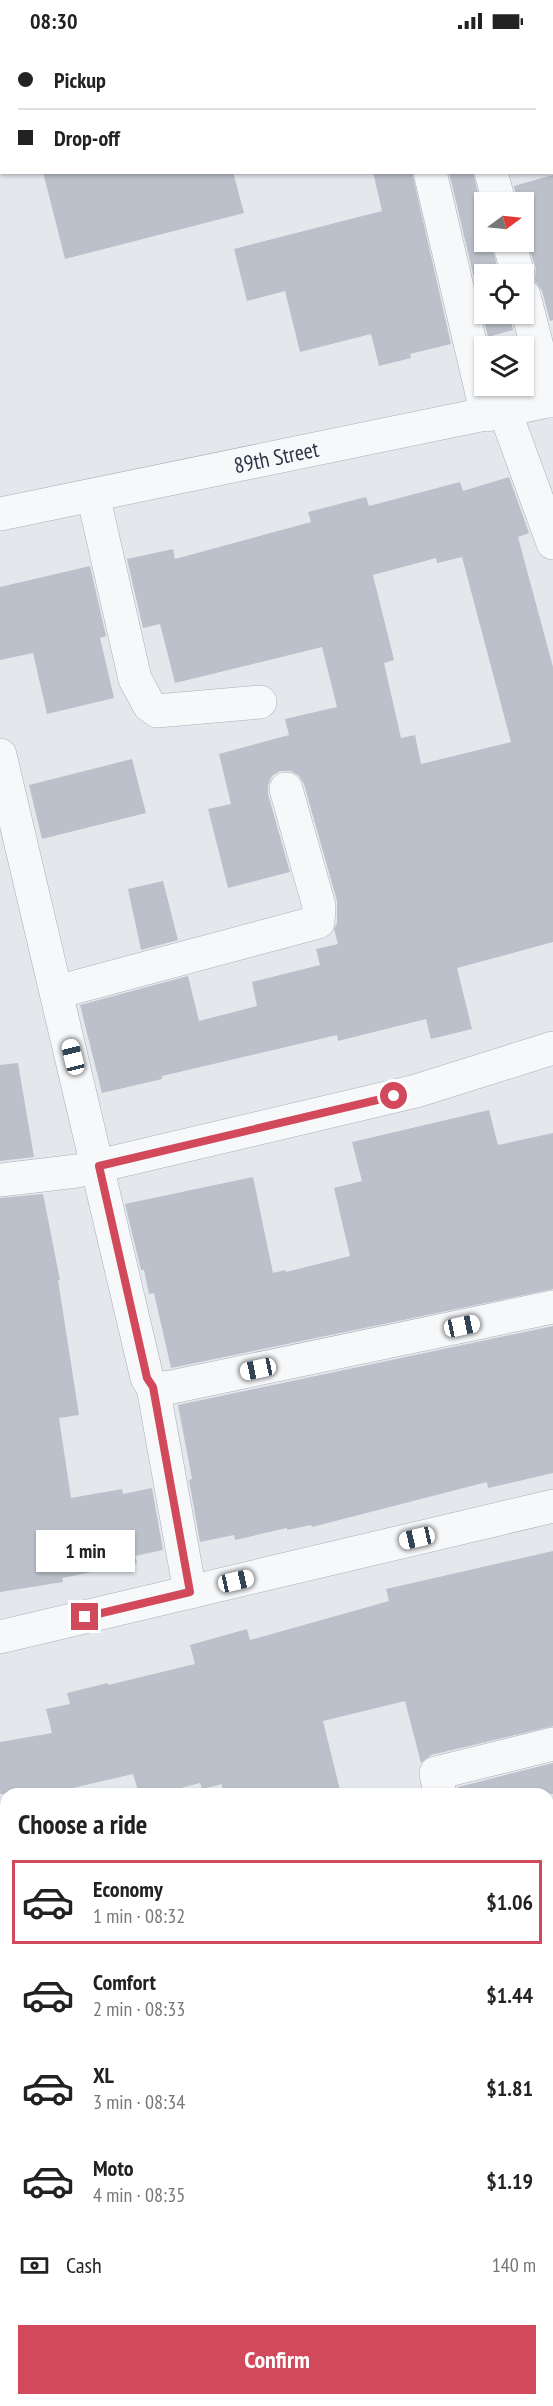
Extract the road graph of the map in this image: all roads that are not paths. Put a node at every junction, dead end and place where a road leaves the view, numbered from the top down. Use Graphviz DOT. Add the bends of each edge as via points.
graph roads {
  1 [pos="431,174"];
  2 [pos="492,174"];
  3 [pos="496,192"];
  4 [pos="532,324"];
  5 [pos="552,400"];
  6 [pos="495,412"];
  7 [pos="93,495"];
  8 [pos="0,514"];
  9 [pos="553,543"];
  10 [pos="260,702"];
  11 [pos="0,755"];
  12 [pos="286,789"];
  13 [pos="57,992"];
  14 [pos="553,1048"];
  15 [pos="99,1166"];
  16 [pos="0,1180"];
  17 [pos="553,1307"];
  18 [pos="153,1387"];
  19 [pos="553,1506"];
  20 [pos="190,1592"];
  21 [pos="0,1637"];
  22 [pos="553,1744"];
  23 [pos="439,1788"];
  1 -- 6 [label="street"];
  2 -- 3 [label="street"];
  4 -- 5 [label="street"];
  5 -- 6 [label="street, 89th Street"];
  6 -- 7 [label="street, 89th Street"];
  6 -- 9 [label="street"];
  7 -- 8 [label="street, 89th Street"];
  7 -- 10 [label="street" via="135,679 149,705 157,711"];
  11 -- 13 [label="street"];
  12 -- 13 [label="street" via="319,906 318,922"];
  13 -- 15 [label="street"];
  14 -- 15 [label="street" via="416,1091"];
  15 -- 16 [label="street"];
  15 -- 18 [label="street" via="147,1378"];
  17 -- 18 [label="street" via="167,1388"];
  18 -- 20 [label="street"];
  19 -- 20 [label="street"];
  20 -- 21 [label="street"];
  22 -- 23 [label="street" via="436,1773"];
}
